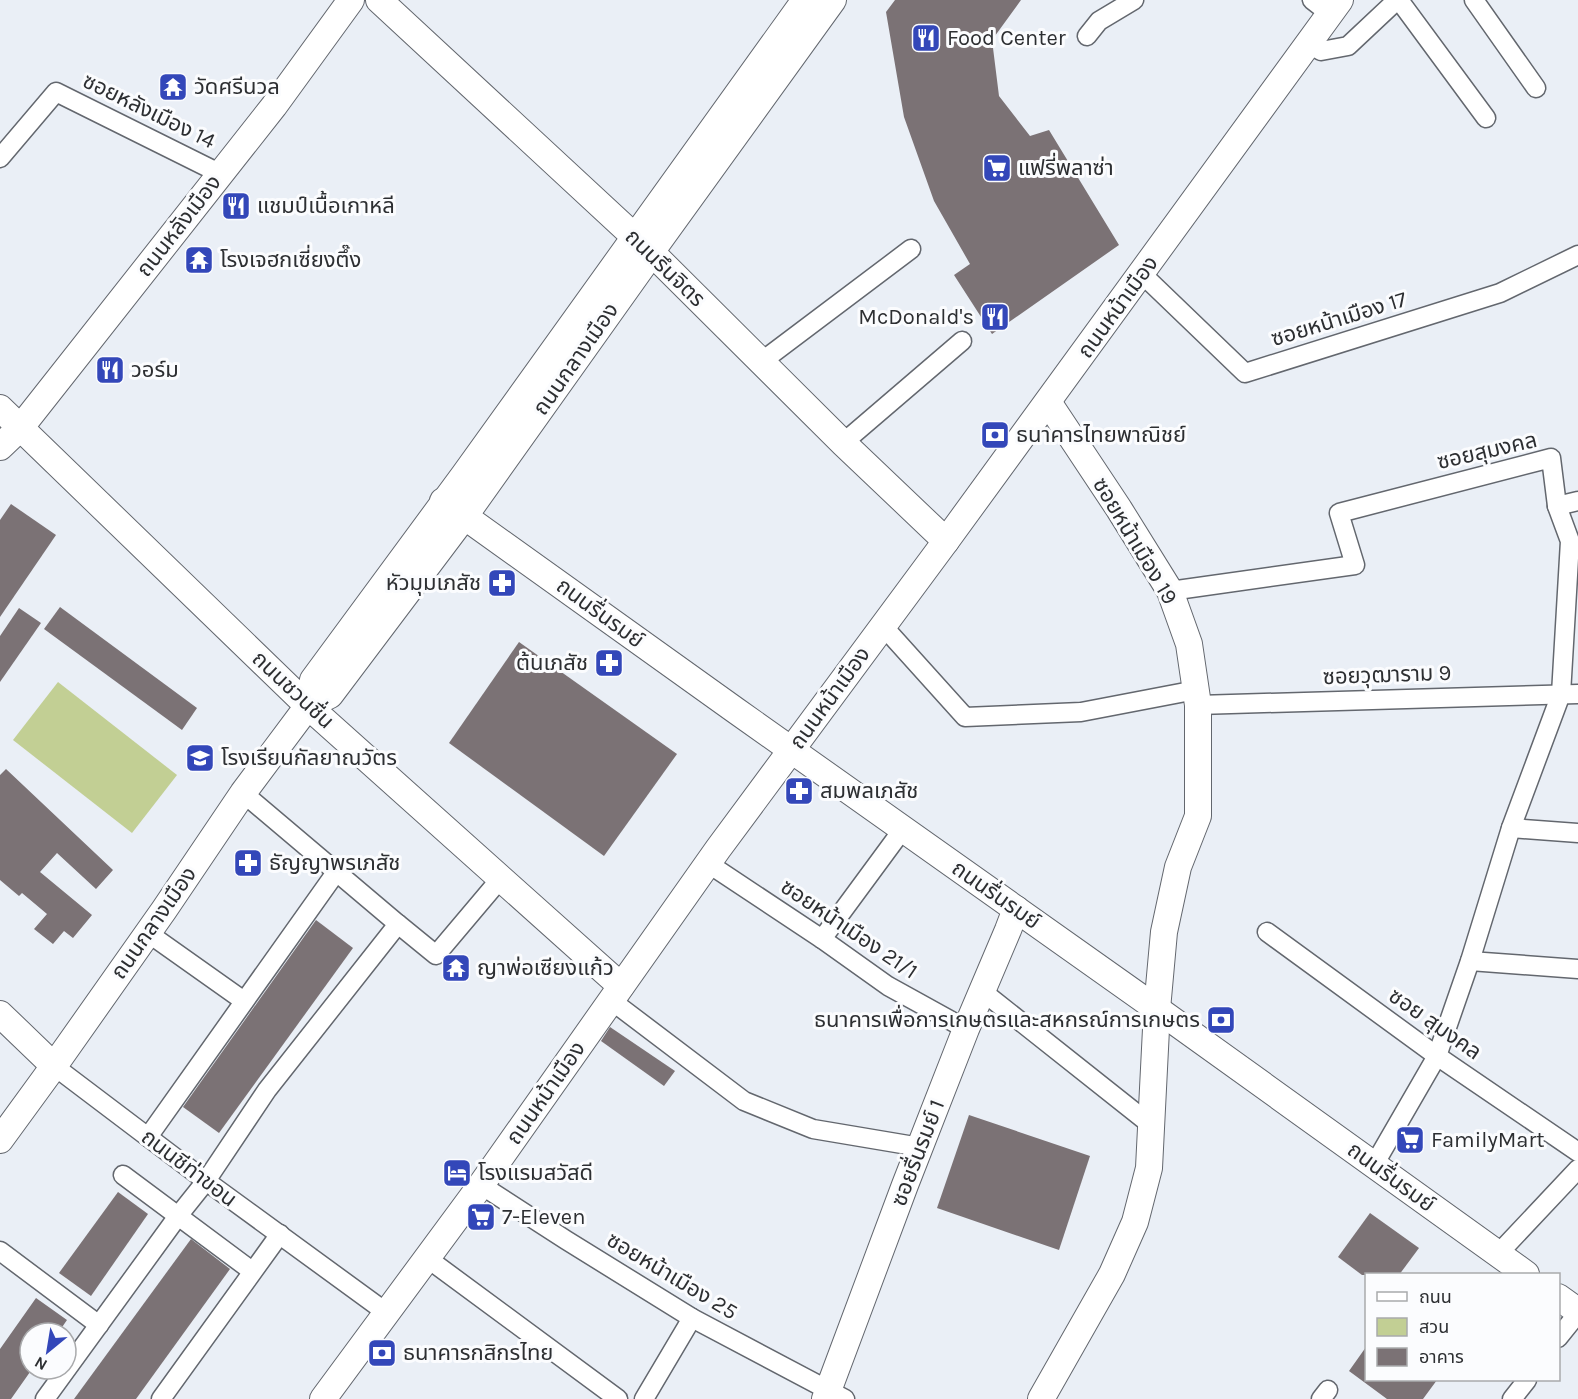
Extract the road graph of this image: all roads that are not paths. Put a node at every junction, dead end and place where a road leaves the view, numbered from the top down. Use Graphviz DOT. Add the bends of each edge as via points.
graph roads {
  1 [pos="351,0"];
  2 [pos="379,0"];
  3 [pos="1134,0"];
  4 [pos="1398,0"];
  5 [pos="1474,0"];
  6 [pos="821,2"];
  7 [pos="1328,5"];
  8 [pos="1087,36"];
  9 [pos="1309,44"];
  10 [pos="1536,88"];
  11 [pos="1486,117"];
  12 [pos="0,158"];
  13 [pos="221,174"];
  14 [pos="643,245"];
  15 [pos="911,249"];
  16 [pos="1578,255"];
  17 [pos="1142,274"];
  18 [pos="962,341"];
  19 [pos="761,362"];
  20 [pos="1048,402"];
  21 [pos="0,408"];
  22 [pos="21,427"];
  23 [pos="843,443"];
  24 [pos="0,447"];
  25 [pos="443,501"];
  26 [pos="1578,501"];
  27 [pos="1557,506"];
  28 [pos="464,517"];
  29 [pos="946,541"];
  30 [pos="1170,591"];
  31 [pos="883,626"];
  32 [pos="1570,694"];
  33 [pos="1197,697"];
  34 [pos="308,706"];
  35 [pos="792,749"];
  36 [pos="243,793"];
  37 [pos="1511,828"];
  38 [pos="903,829"];
  39 [pos="1578,832"];
  40 [pos="709,864"];
  41 [pos="337,871"];
  42 [pos="501,878"];
  43 [pos="1016,909"];
  44 [pos="398,924"];
  45 [pos="1267,932"];
  46 [pos="148,933"];
  47 [pos="822,939"];
  48 [pos="1470,961"];
  49 [pos="1578,969"];
  50 [pos="982,991"];
  51 [pos="616,994"];
  52 [pos="244,1001"];
  53 [pos="1157,1009"];
  54 [pos="0,1014"];
  55 [pos="966,1029"];
  56 [pos="1437,1056"];
  57 [pos="54,1066"];
  58 [pos="1151,1125"];
  59 [pos="148,1137"];
  60 [pos="0,1140"];
  61 [pos="920,1147"];
  62 [pos="1578,1152"];
  63 [pos="1374,1165"];
  64 [pos="1578,1169"];
  65 [pos="123,1175"];
  66 [pos="206,1181"];
  67 [pos="481,1185"];
  68 [pos="178,1216"];
  69 [pos="280,1234"];
  70 [pos="0,1251"];
  71 [pos="1498,1254"];
  72 [pos="427,1258"];
  73 [pos="252,1271"];
  74 [pos="1523,1273"];
  75 [pos="1560,1298"];
  76 [pos="1578,1312"];
  77 [pos="387,1313"];
  78 [pos="692,1318"];
  79 [pos="99,1325"];
  80 [pos="1560,1335"];
  81 [pos="1526,1381"];
  82 [pos="833,1396"];
  83 [pos="45,1399"];
  84 [pos="161,1399"];
  85 [pos="323,1399"];
  86 [pos="618,1399"];
  87 [pos="644,1399"];
  88 [pos="1041,1399"];
  89 [pos="1512,1399"];
  1 -- 13 [label="street, ถนนหลังเมือง"];
  2 -- 14 [label="street, ถนนรึนจิตร"];
  3 -- 8 [label="street" via="1099,21"];
  4 -- 9 [label="street" via="1348,46 1322,51"];
  4 -- 11 [label="street"];
  5 -- 10 [label="street"];
  6 -- 14 [label="street, ถนนกลางเมือง"];
  7 -- 9 [label="street, ถนนหน้าเมือง"];
  9 -- 17 [label="street, ถนนหน้าเมือง"];
  12 -- 13 [label="street, ซอยหลังเมือง 14" via="56,92"];
  13 -- 22 [label="street, ถนนหลังเมือง"];
  14 -- 19 [label="street, ถนนรึนจิตร"];
  14 -- 25 [label="street, ถนนกลางเมือง"];
  14 -- 28 [label="street, ถนนกลางเมือง" via="635,276"];
  15 -- 19 [label="street"];
  16 -- 17 [label="street, ซอยหน้าเมือง 17" via="1500,293 1245,373"];
  17 -- 20 [label="street, ถนนหน้าเมือง"];
  18 -- 23 [label="street"];
  19 -- 23 [label="street, ถนนรึนจิตร"];
  20 -- 29 [label="street, ถนนหน้าเมือง"];
  20 -- 30 [label="street, ซอยหน้าเมือง 19"];
  21 -- 22 [label="street, ถนนชวนชื่น"];
  22 -- 24 [label="street, ถนนหลังเมือง"];
  22 -- 34 [label="street, ถนนชวนชื่น"];
  23 -- 29 [label="street, ถนนรึนจิตร"];
  25 -- 28 [label="street, ถนนรื่นรมย์"];
  25 -- 34 [label="street, ถนนกลางเมือง" via="313,680"];
  26 -- 27 [label="street"];
  27 -- 30 [label="street, ซอยสุมงคล" via="1551,458 1340,513 1354,564"];
  27 -- 32 [label="street, ซอยสุมงคล" via="1570,541"];
  28 -- 34 [label="street, ถนนกลางเมือง" via="330,695"];
  28 -- 35 [label="street, ถนนรื่นรมย์"];
  29 -- 31 [label="street, ถนนหน้าเมือง"];
  30 -- 33 [label="street, ซอยหน้าเมือง 19" via="1189,644"];
  31 -- 33 [label="street, ซอยวุฒาราม 9" via="965,717 1081,712"];
  31 -- 35 [label="street, ถนนหน้าเมือง"];
  32 -- 33 [label="street, ซอยวุฒาราม 9"];
  32 -- 37 [label="street, ซอยสุมงคล"];
  33 -- 53 [label="street, ซอยหน้าเมือง 19" via="1198,816 1178,867 1164,932"];
  34 -- 36 [label="street, ถนนกลางเมือง"];
  34 -- 42 [label="street, ถนนชวนชื่น"];
  35 -- 38 [label="street, ถนนรื่นรมย์"];
  35 -- 40 [label="street, ถนนหน้าเมือง"];
  36 -- 41 [label="street"];
  36 -- 46 [label="street, ถนนกลางเมือง"];
  37 -- 39 [label="street"];
  37 -- 48 [label="street, ซอยสุมงคล"];
  38 -- 43 [label="street, ถนนรื่นรมย์"];
  38 -- 47 [label="street"];
  40 -- 47 [label="street, ซอยหน้าเมือง 21/1"];
  40 -- 51 [label="street, ถนนหน้าเมือง"];
  41 -- 44 [label="street"];
  41 -- 52 [label="street"];
  42 -- 44 [label="street" via="436,955"];
  42 -- 51 [label="street, ถนนชวนชื่น"];
  43 -- 50 [label="street, ซอยรื่นรมย์ 1"];
  43 -- 53 [label="street, ถนนรื่นรมย์"];
  44 -- 66 [label="street" via="267,1090"];
  45 -- 56 [label="street, ซอย สุมงคล"];
  46 -- 52 [label="street"];
  46 -- 57 [label="street, ถนนกลางเมือง"];
  47 -- 55 [label="street, ซอยหน้าเมือง 21/1" via="888,986"];
  48 -- 49 [label="street"];
  48 -- 56 [label="street, ซอยสุมงคล"];
  50 -- 55 [label="street, ซอยรื่นรมย์ 1"];
  50 -- 58 [label="street"];
  51 -- 61 [label="street" via="744,1101 813,1129"];
  51 -- 67 [label="street, ถนนหน้าเมือง"];
  52 -- 59 [label="street"];
  53 -- 58 [label="street, ซอยหน้าเมือง 19"];
  53 -- 63 [label="street, ถนนรื่นรมย์"];
  54 -- 57 [label="street, ถนนชีท่าขอน"];
  55 -- 61 [label="street, ซอยรื่นรมย์ 1"];
  56 -- 62 [label="street, ซอย สุมงคล"];
  56 -- 63 [label="street, ซอยสุมงคล"];
  57 -- 59 [label="street, ถนนชีท่าขอน"];
  57 -- 60 [label="street, ถนนกลางเมือง"];
  58 -- 88 [label="street, ซอยหน้าเมือง 19" via="1149,1168 1135,1222 1112,1274"];
  59 -- 66 [label="street, ถนนชีท่าขอน"];
  61 -- 82 [label="street, ซอยรื่นรมย์ 1"];
  63 -- 71 [label="street, ถนนรื่นรมย์"];
  64 -- 71 [label="street"];
  65 -- 68 [label="street"];
  66 -- 68 [label="street"];
  66 -- 69 [label="street, ถนนชีท่าขอน"];
  67 -- 72 [label="street, ถนนหน้าเมือง"];
  67 -- 78 [label="street, ซอยหน้าเมือง 25"];
  68 -- 73 [label="street"];
  68 -- 79 [label="street"];
  69 -- 73 [label="street"];
  69 -- 77 [label="street, ถนนชีท่าขอน"];
  70 -- 79 [label="street"];
  71 -- 74 [label="street, ถนนรื่นรมย์"];
  72 -- 77 [label="street, ถนนหน้าเมือง"];
  72 -- 86 [label="street"];
  73 -- 84 [label="street"];
  75 -- 76 [label="street"];
  76 -- 80 [label="street"];
  77 -- 85 [label="street, ถนนหน้าเมือง"];
  78 -- 82 [label="street, ซอยหน้าเมือง 25"];
  78 -- 87 [label="street"];
  79 -- 83 [label="street"];
  81 -- 89 [label="street"];
}
